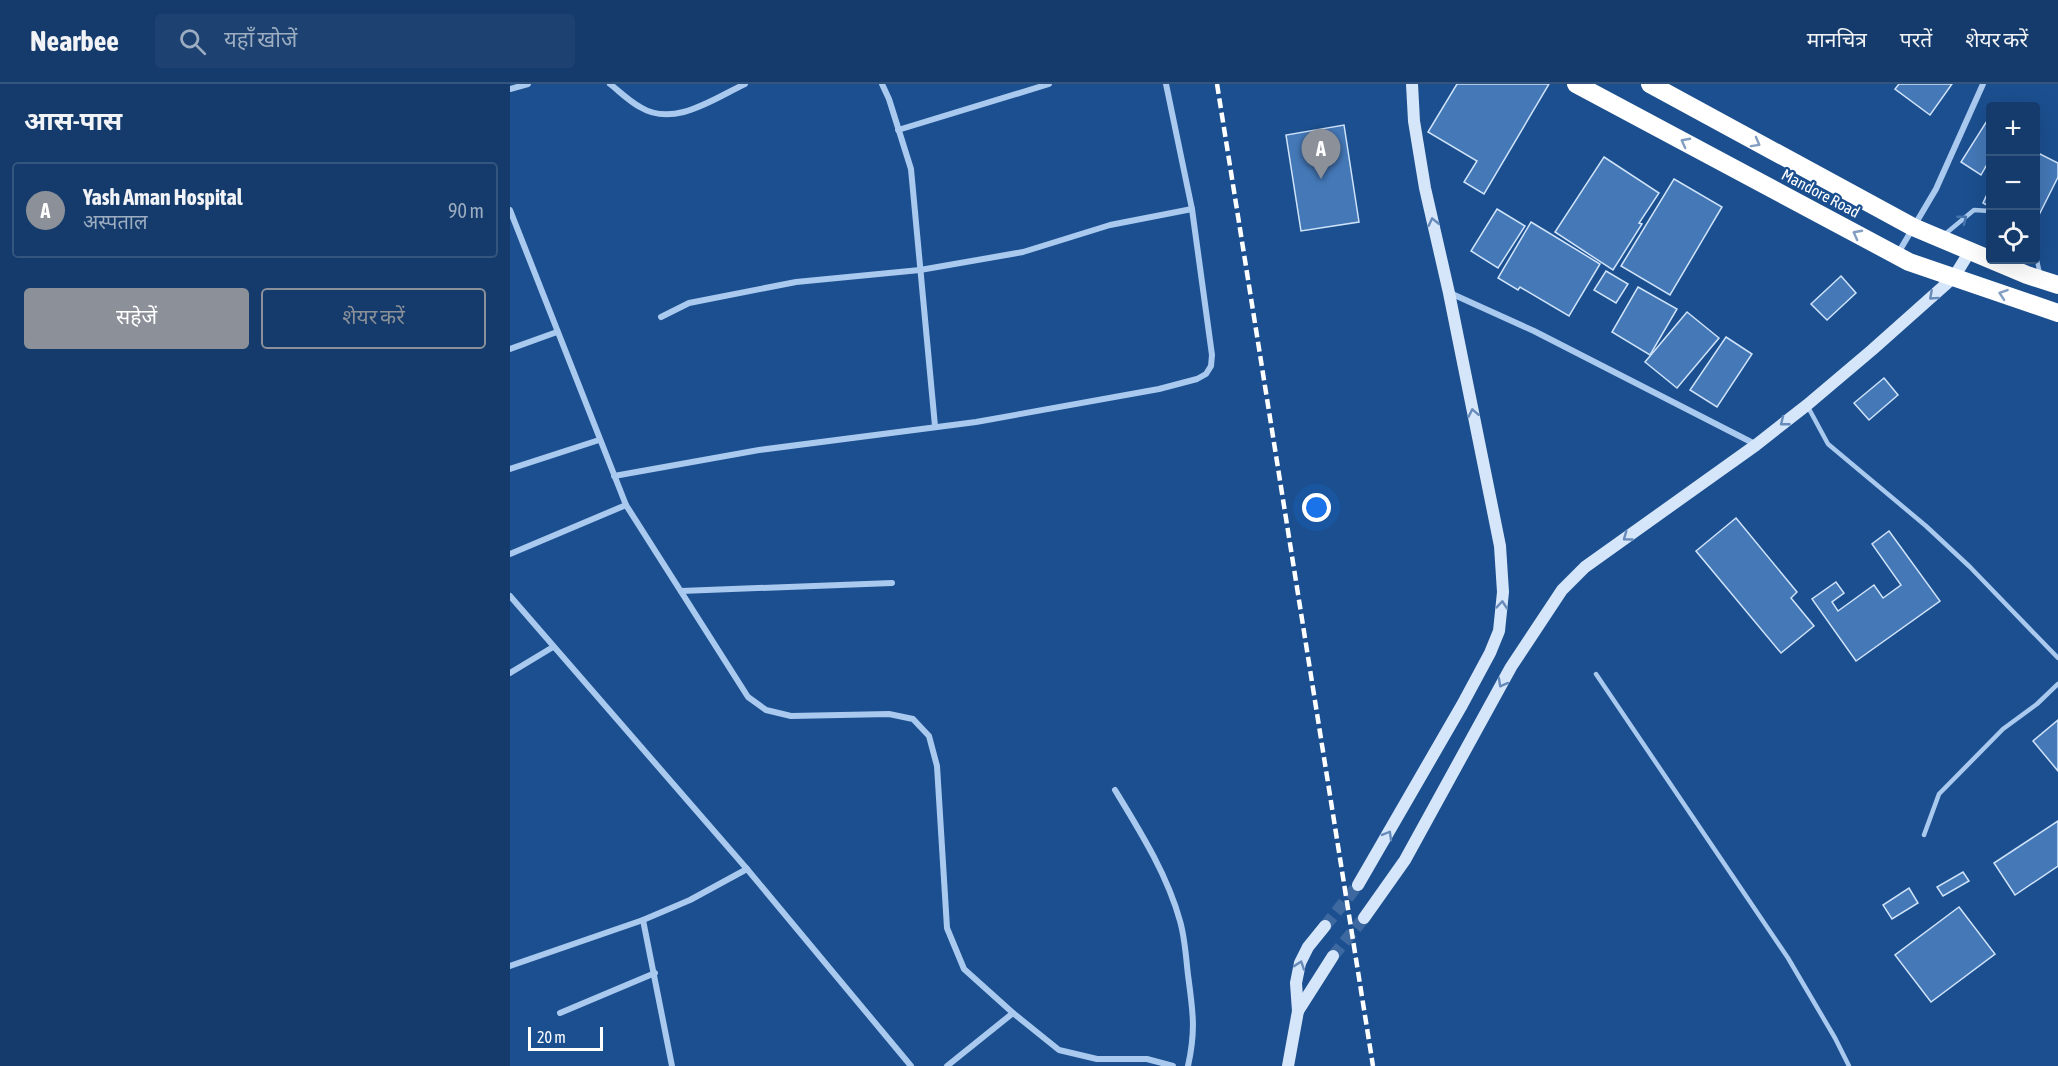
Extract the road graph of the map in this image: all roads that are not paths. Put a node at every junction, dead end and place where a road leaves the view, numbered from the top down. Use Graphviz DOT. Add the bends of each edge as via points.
graph roads {
  1 [pos="528,84"];
  2 [pos="610,84"];
  3 [pos="745,84"];
  4 [pos="882,84"];
  5 [pos="1049,84"];
  6 [pos="1166,84"];
  7 [pos="1412,84"];
  8 [pos="1576,84"];
  9 [pos="1650,84"];
  10 [pos="1983,84"];
  11 [pos="510,89"];
  12 [pos="898,129"];
  13 [pos="1192,209"];
  14 [pos="510,210"];
  15 [pos="1986,211"];
  16 [pos="1913,227"];
  17 [pos="1940,239"];
  18 [pos="1970,251"];
  19 [pos="1897,256"];
  20 [pos="2040,264"];
  21 [pos="920,270"];
  22 [pos="1954,277"];
  23 [pos="2049,282"];
  24 [pos="1449,293"];
  25 [pos="2058,313"];
  26 [pos="661,317"];
  27 [pos="557,332"];
  28 [pos="510,349"];
  29 [pos="1807,405"];
  30 [pos="935,426"];
  31 [pos="599,440"];
  32 [pos="1756,445"];
  33 [pos="510,469"];
  34 [pos="614,476"];
  35 [pos="626,505"];
  36 [pos="510,554"];
  37 [pos="892,583"];
  38 [pos="681,591"];
  39 [pos="510,596"];
  40 [pos="553,647"];
  41 [pos="2058,658"];
  42 [pos="510,673"];
  43 [pos="1596,674"];
  44 [pos="2058,684"];
  45 [pos="1115,790"];
  46 [pos="1924,835"];
  47 [pos="747,869"];
  48 [pos="1358,885"];
  49 [pos="1364,918"];
  50 [pos="644,920"];
  51 [pos="1325,926"];
  52 [pos="1333,956"];
  53 [pos="510,966"];
  54 [pos="655,973"];
  55 [pos="1298,1011"];
  56 [pos="560,1013"];
  57 [pos="1013,1013"];
  58 [pos="672,1066"];
  59 [pos="911,1066"];
  60 [pos="947,1066"];
  61 [pos="1173,1066"];
  62 [pos="1188,1066"];
  63 [pos="1288,1066"];
  64 [pos="1849,1066"];
  1 -- 11 [label="street"];
  2 -- 3 [label="street" via="640,108 662,115 685,112"];
  4 -- 12 [label="street"];
  5 -- 12 [label="street"];
  6 -- 13 [label="street"];
  24 -- 7 [label="main road, one-way" via="1414,121"];
  19 -- 8 [label="highway, Mandore Road, one-way"];
  9 -- 16 [label="highway, Mandore Road, one-way"];
  10 -- 16 [label="street" via="1936,189"];
  12 -- 21 [label="street" via="911,169"];
  13 -- 21 [label="street" via="1110,225 1023,252"];
  13 -- 30 [label="street" via="1212,355 1206,374 1159,389"];
  14 -- 27 [label="street"];
  17 -- 15 [label="lane, one-way" via="1974,210"];
  16 -- 17 [label="highway, Mandore Road"];
  16 -- 19 [label="street"];
  17 -- 18 [label="highway, Mandore Road"];
  18 -- 22 [label="main road"];
  18 -- 23 [label="highway, Mandore Road"];
  19 -- 22 [label="highway, Mandore Road"];
  20 -- 23 [label="lane"];
  21 -- 26 [label="street" via="796,282 689,303"];
  21 -- 30 [label="street"];
  25 -- 22 [label="highway, Mandore Road, one-way"];
  22 -- 29 [label="main road, one-way"];
  24 -- 32 [label="street" via="1534,331"];
  48 -- 24 [label="main road, one-way" via="1490,653 1502,611 1500,546"];
  27 -- 28 [label="street"];
  27 -- 31 [label="street"];
  29 -- 32 [label="main road, one-way"];
  29 -- 41 [label="lane" via="1828,444 1926,526"];
  30 -- 34 [label="street" via="748,452"];
  31 -- 33 [label="street"];
  31 -- 34 [label="street"];
  32 -- 49 [label="main road, one-way" via="1585,567 1562,590 1511,667 1405,860"];
  34 -- 35 [label="street"];
  35 -- 36 [label="street"];
  35 -- 38 [label="street"];
  37 -- 38 [label="street"];
  38 -- 57 [label="street" via="748,697 766,710 791,716 889,714 913,719 929,736 937,766 947,928 964,969"];
  39 -- 40 [label="street"];
  40 -- 42 [label="street"];
  40 -- 47 [label="street"];
  43 -- 64 [label="lane" via="1788,958"];
  44 -- 46 [label="lane" via="2003,729 1939,794"];
  45 -- 62 [label="street" via="1170,890 1181,923 1194,1018"];
  47 -- 50 [label="street"];
  47 -- 59 [label="street"];
  50 -- 53 [label="street"];
  50 -- 54 [label="street"];
  55 -- 51 [label="main road, one-way" via="1296,983 1300,963"];
  52 -- 55 [label="main road"];
  54 -- 56 [label="street"];
  54 -- 58 [label="street"];
  55 -- 63 [label="main road"];
  57 -- 60 [label="street"];
  57 -- 61 [label="street" via="1059,1050 1097,1059 1147,1059"];
}
